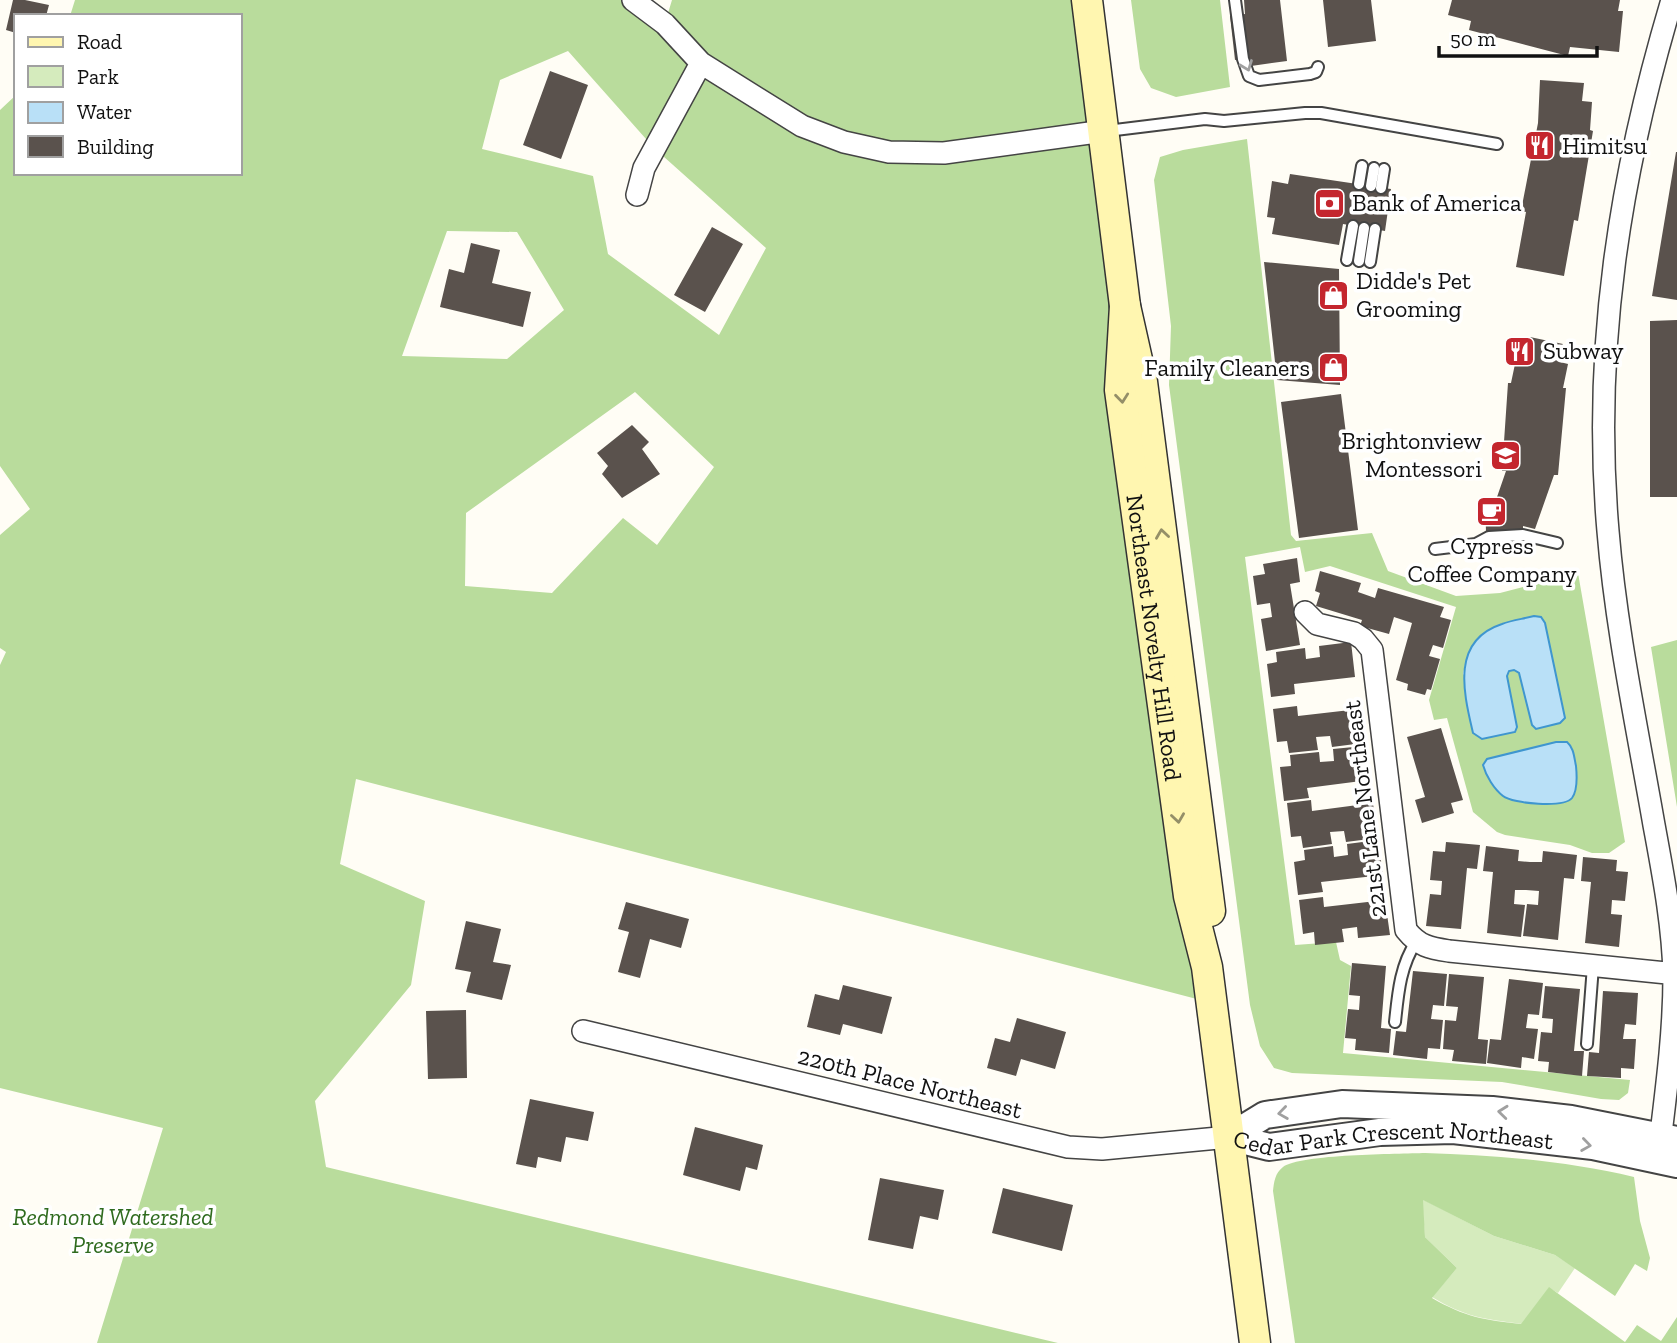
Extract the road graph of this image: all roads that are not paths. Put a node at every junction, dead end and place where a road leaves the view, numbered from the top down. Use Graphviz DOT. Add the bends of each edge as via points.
graph roads {
  1 [pos="633,0"];
  2 [pos="1087,0"];
  3 [pos="1235,0"];
  4 [pos="1672,0"];
  5 [pos="701,62"];
  6 [pos="1318,67"];
  7 [pos="1104,131"];
  8 [pos="1497,144"];
  9 [pos="1374,168"];
  10 [pos="637,195"];
  11 [pos="1364,228"];
  12 [pos="1557,543"];
  13 [pos="1435,549"];
  14 [pos="1305,612"];
  15 [pos="1416,942"];
  16 [pos="1593,966"];
  17 [pos="1675,974"];
  18 [pos="1395,1022"];
  19 [pos="583,1031"];
  20 [pos="1587,1044"];
  21 [pos="1229,1137"];
  22 [pos="1668,1150"];
  23 [pos="1255,1343"];
  1 -- 5 [label="street" via="665,24"];
  2 -- 7 [label="main road, Northeast Novelty Hill Road"];
  3 -- 6 [label="lane, one-way" via="1243,59 1250,76 1259,80 1310,74"];
  4 -- 17 [label="street" via="1640,115 1617,237 1608,308 1604,412 1609,543 1667,897"];
  5 -- 7 [label="street" via="802,126 889,152 944,153"];
  5 -- 10 [label="street" via="644,168"];
  7 -- 8 [label="lane" via="1313,113"];
  7 -- 21 [label="main road, Northeast Novelty Hill Road" via="1211,902 1208,967"];
  9 -- 9 [label="lane" via="1370,186"];
  11 -- 11 [label="lane" via="1359,261"];
  12 -- 13 [label="lane" via="1512,535"];
  14 -- 15 [label="street, 221st Lane Northeast" via="1317,624 1354,633 1372,650 1406,930"];
  15 -- 16 [label="street, 221st Lane Northeast" via="1437,950"];
  15 -- 18 [label="lane" via="1401,975"];
  16 -- 17 [label="street, 221st Lane Northeast"];
  16 -- 20 [label="lane"];
  17 -- 22 [label="street"];
  19 -- 21 [label="street, 220th Place Northeast" via="1068,1147 1101,1149"];
  21 -- 22 [label="street, Cedar Park Crescent Northeast" via="1265,1115 1342,1104 1492,1110 1571,1119"];
  21 -- 23 [label="main road, Northeast Novelty Hill Road"];
}
